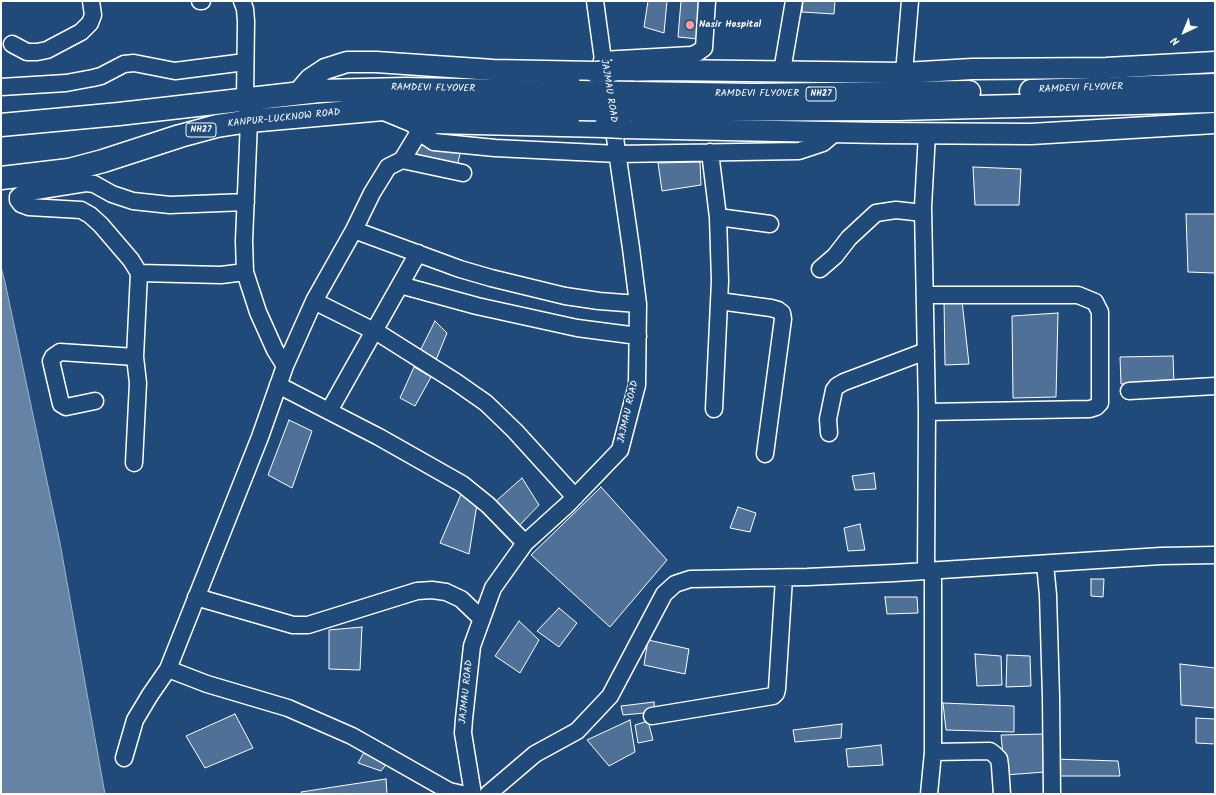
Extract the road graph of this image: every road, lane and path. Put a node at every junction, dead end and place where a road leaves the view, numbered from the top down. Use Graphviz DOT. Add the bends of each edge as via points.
graph roads {
  1 [pos="91,1"];
  2 [pos="242,1"];
  3 [pos="591,1"];
  4 [pos="595,1"];
  5 [pos="707,1"];
  6 [pos="794,1"];
  7 [pos="910,1"];
  8 [pos="12,44"];
  9 [pos="245,62"];
  10 [pos="1215,62"];
  11 [pos="604,68"];
  12 [pos="782,72"];
  13 [pos="904,73"];
  14 [pos="1215,85"];
  15 [pos="1,87"];
  16 [pos="298,93"];
  17 [pos="245,99"];
  18 [pos="579,100"];
  19 [pos="1215,101"];
  20 [pos="382,109"];
  21 [pos="249,121"];
  22 [pos="1215,123"];
  23 [pos="8,124"];
  24 [pos="415,127"];
  25 [pos="836,132"];
  26 [pos="927,133"];
  27 [pos="710,152"];
  28 [pos="618,154"];
  29 [pos="402,160"];
  30 [pos="463,173"];
  31 [pos="1,178"];
  32 [pos="246,202"];
  33 [pos="923,213"];
  34 [pos="718,217"];
  35 [pos="770,224"];
  36 [pos="354,230"];
  37 [pos="418,254"];
  38 [pos="820,269"];
  39 [pos="245,272"];
  40 [pos="139,273"];
  41 [pos="400,286"];
  42 [pos="925,295"];
  43 [pos="314,301"];
  44 [pos="719,301"];
  45 [pos="638,304"];
  46 [pos="374,330"];
  47 [pos="638,336"];
  48 [pos="926,351"];
  49 [pos="135,357"];
  50 [pos="285,366"];
  51 [pos="278,385"];
  52 [pos="1215,386"];
  53 [pos="1129,390"];
  54 [pos="95,401"];
  55 [pos="714,410"];
  56 [pos="329,411"];
  57 [pos="927,412"];
  58 [pos="829,432"];
  59 [pos="765,454"];
  60 [pos="134,463"];
  61 [pos="575,497"];
  62 [pos="526,543"];
  63 [pos="1215,554"];
  64 [pos="1045,564"];
  65 [pos="929,571"];
  66 [pos="784,578"];
  67 [pos="196,597"];
  68 [pos="482,619"];
  69 [pos="168,669"];
  70 [pos="652,716"];
  71 [pos="933,752"];
  72 [pos="124,758"];
  73 [pos="466,794"];
  74 [pos="929,794"];
  75 [pos="1002,794"];
  76 [pos="1052,794"];
  1 -- 8 [label="street" via="93,15 90,23 81,32 47,50 37,52 27,52"];
  2 -- 9 [label="street" via="246,21"];
  3 -- 4 [label="street"];
  4 -- 11 [label="street, JAJMAU ROAD"];
  5 -- 11 [label="street" via="704,48 697,53"];
  6 -- 12 [label="street"];
  7 -- 13 [label="street"];
  9 -- 15 [label="street" via="175,71 134,63 124,64 93,78"];
  9 -- 17 [label="street"];
  10 -- 13 [label="main road" via="1106,68 972,69"];
  11 -- 12 [label="main road"];
  11 -- 16 [label="main road" via="493,70 347,62 325,69 310,79"];
  11 -- 28 [label="street, JAJMAU ROAD"];
  12 -- 13 [label="main road"];
  14 -- 18 [label="highway, RAMDEVI FLYOVER / NH27, bridge" via="1009,92 769,94"];
  16 -- 17 [label="highway, NH27"];
  16 -- 18 [label="highway, RAMDEVI FLYOVER / NH27" via="373,89"];
  17 -- 21 [label="street"];
  17 -- 23 [label="highway, NH27"];
  18 -- 19 [label="highway, RAMDEVI FLYOVER / NH27, bridge" via="652,111 889,109"];
  18 -- 20 [label="highway, RAMDEVI FLYOVER / NH27"];
  20 -- 21 [label="highway, KANPUR-LUCKNOW ROAD / NH27"];
  20 -- 24 [label="main road"];
  21 -- 31 [label="highway, KANPUR-LUCKNOW ROAD / NH27" via="180,136 69,170"];
  21 -- 32 [label="street"];
  22 -- 26 [label="main road" via="1031,134"];
  24 -- 25 [label="main road" via="434,123"];
  24 -- 28 [label="street" via="434,142 495,148"];
  24 -- 29 [label="street"];
  25 -- 26 [label="main road"];
  25 -- 27 [label="street" via="823,143 799,151"];
  26 -- 33 [label="street"];
  27 -- 28 [label="street"];
  27 -- 34 [label="street"];
  28 -- 45 [label="street, JAJMAU ROAD"];
  29 -- 30 [label="street"];
  29 -- 36 [label="street" via="388,167"];
  32 -- 39 [label="street"];
  32 -- 40 [label="street" via="170,204 133,201 86,183 23,193 18,197 21,204 29,207 81,210 90,215 131,260"];
  33 -- 38 [label="street" via="896,210 876,213"];
  33 -- 42 [label="street"];
  34 -- 35 [label="street"];
  34 -- 44 [label="street"];
  36 -- 37 [label="street"];
  36 -- 43 [label="street"];
  37 -- 41 [label="street"];
  37 -- 45 [label="street" via="491,278 566,296"];
  39 -- 40 [label="street" via="214,275"];
  39 -- 50 [label="street" via="258,312"];
  40 -- 49 [label="street"];
  41 -- 46 [label="street"];
  41 -- 47 [label="street" via="577,328"];
  42 -- 48 [label="street"];
  42 -- 57 [label="street" via="1078,295 1095,302 1100,312 1100,403 1096,407"];
  43 -- 46 [label="street"];
  43 -- 50 [label="street"];
  44 -- 55 [label="street"];
  44 -- 59 [label="street" via="771,308 782,313"];
  45 -- 47 [label="street, JAJMAU ROAD"];
  46 -- 56 [label="street"];
  46 -- 61 [label="street" via="486,403"];
  47 -- 61 [label="street, JAJMAU ROAD" via="637,385 620,450"];
  48 -- 57 [label="street"];
  48 -- 58 [label="street" via="837,386 828,419"];
  49 -- 54 [label="street" via="60,352 53,357 51,360 61,404 66,407"];
  49 -- 60 [label="street" via="138,383"];
  50 -- 51 [label="street"];
  51 -- 56 [label="street"];
  51 -- 67 [label="street"];
  52 -- 53 [label="street"];
  56 -- 62 [label="street" via="462,484 488,505"];
  57 -- 65 [label="street"];
  61 -- 62 [label="street, JAJMAU ROAD"];
  62 -- 68 [label="street, JAJMAU ROAD" via="493,588"];
  63 -- 64 [label="street"];
  64 -- 65 [label="street"];
  64 -- 76 [label="street" via="1048,595"];
  65 -- 66 [label="street"];
  65 -- 71 [label="street"];
  66 -- 70 [label="street" via="776,693 773,696"];
  66 -- 73 [label="street" via="690,579 675,584 664,594 610,696 577,731"];
  67 -- 68 [label="street" via="293,625 308,625 417,591 432,590 446,592 461,599"];
  67 -- 69 [label="street"];
  68 -- 73 [label="street, JAJMAU ROAD" via="472,646 463,733"];
  69 -- 72 [label="street" via="135,720"];
  69 -- 73 [label="street" via="207,684 288,708 352,736"];
  71 -- 74 [label="street"];
  71 -- 75 [label="street" via="990,751 999,759"];
}
